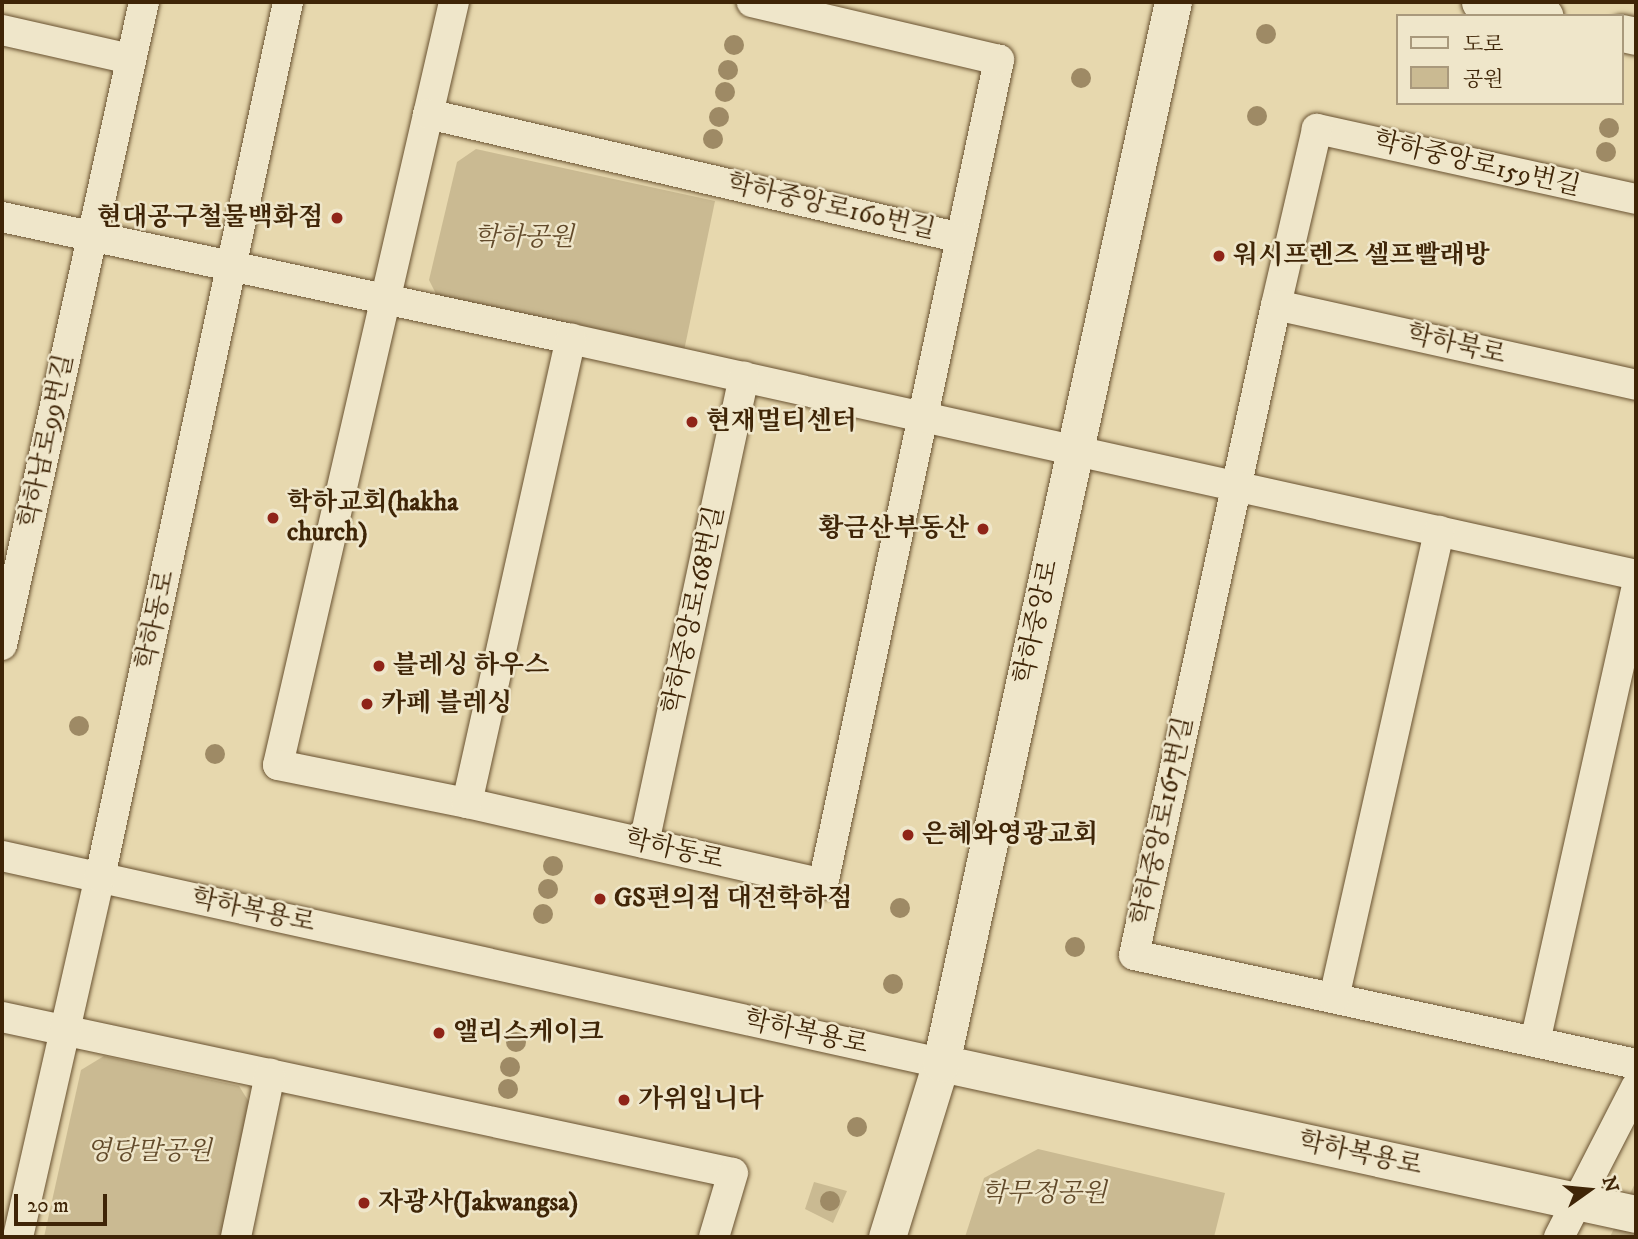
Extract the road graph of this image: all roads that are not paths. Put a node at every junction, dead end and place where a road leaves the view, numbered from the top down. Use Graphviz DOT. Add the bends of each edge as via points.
graph roads {
  1 [pos="144,2"];
  2 [pos="288,2"];
  3 [pos="454,2"];
  4 [pos="752,2"];
  5 [pos="1173,2"];
  6 [pos="1480,2"];
  7 [pos="1535,14"];
  8 [pos="2,30"];
  9 [pos="131,59"];
  10 [pos="428,114"];
  11 [pos="1636,199"];
  12 [pos="2,217"];
  13 [pos="92,237"];
  14 [pos="961,238"];
  15 [pos="231,268"];
  16 [pos="383,299"];
  17 [pos="1276,305"];
  18 [pos="571,339"];
  19 [pos="744,377"];
  20 [pos="1636,385"];
  21 [pos="923,417"];
  22 [pos="1075,451"];
  23 [pos="1236,486"];
  24 [pos="1438,531"];
  25 [pos="1636,575"];
  26 [pos="1636,591"];
  27 [pos="2,645"];
  28 [pos="467,803"];
  29 [pos="644,843"];
  30 [pos="2,856"];
  31 [pos="100,877"];
  32 [pos="1334,998"];
  33 [pos="2,1017"];
  34 [pos="65,1030"];
  35 [pos="1535,1042"];
  36 [pos="941,1063"];
  37 [pos="1636,1065"];
  38 [pos="270,1074"];
  39 [pos="1636,1087"];
  40 [pos="1609,1208"];
  41 [pos="18,1237"];
  42 [pos="236,1237"];
  43 [pos="714,1237"];
  44 [pos="887,1237"];
  45 [pos="1559,1237"];
  1 -- 9 [label="street, 학하남로99번길"];
  2 -- 15 [label="street, 학하동로"];
  3 -- 10 [label="street"];
  4 -- 14 [label="street, 학하중앙로160번길" via="999,60"];
  5 -- 22 [label="street, 학하중앙로"];
  6 -- 7 [label="street"];
  8 -- 9 [label="street"];
  9 -- 13 [label="street, 학하남로99번길"];
  10 -- 14 [label="street, 학하중앙로160번길"];
  10 -- 16 [label="street"];
  11 -- 17 [label="street, 학하중앙로159번길" via="1317,129"];
  12 -- 13 [label="street"];
  13 -- 15 [label="street"];
  13 -- 27 [label="street, 학하남로99번길"];
  14 -- 21 [label="street"];
  15 -- 16 [label="street"];
  15 -- 31 [label="street, 학하동로"];
  16 -- 18 [label="street"];
  16 -- 28 [label="street, 학하동로" via="278,765"];
  17 -- 20 [label="street, 학하북로"];
  17 -- 23 [label="street"];
  18 -- 19 [label="street"];
  18 -- 28 [label="street"];
  19 -- 21 [label="street"];
  19 -- 29 [label="street, 학하중앙로168번길"];
  21 -- 22 [label="street"];
  21 -- 29 [label="street, 학하동로" via="823,884"];
  22 -- 23 [label="street"];
  22 -- 36 [label="street, 학하중앙로"];
  23 -- 24 [label="street"];
  23 -- 32 [label="street, 학하중앙로167번길" via="1134,955"];
  24 -- 25 [label="street"];
  24 -- 32 [label="street"];
  26 -- 35 [label="street"];
  28 -- 29 [label="street, 학하동로"];
  30 -- 31 [label="street, 학하복용로"];
  31 -- 34 [label="street, 학하동로"];
  31 -- 36 [label="street, 학하복용로"];
  32 -- 35 [label="street, 학하중앙로167번길"];
  33 -- 34 [label="street"];
  34 -- 38 [label="street"];
  34 -- 41 [label="street, 학하동로"];
  35 -- 37 [label="street, 학하중앙로167번길"];
  36 -- 40 [label="street, 학하복용로"];
  36 -- 44 [label="street, 학하중앙로"];
  38 -- 42 [label="street"];
  38 -- 43 [label="street" via="733,1173"];
  39 -- 40 [label="street"];
  40 -- 45 [label="street"];
}
